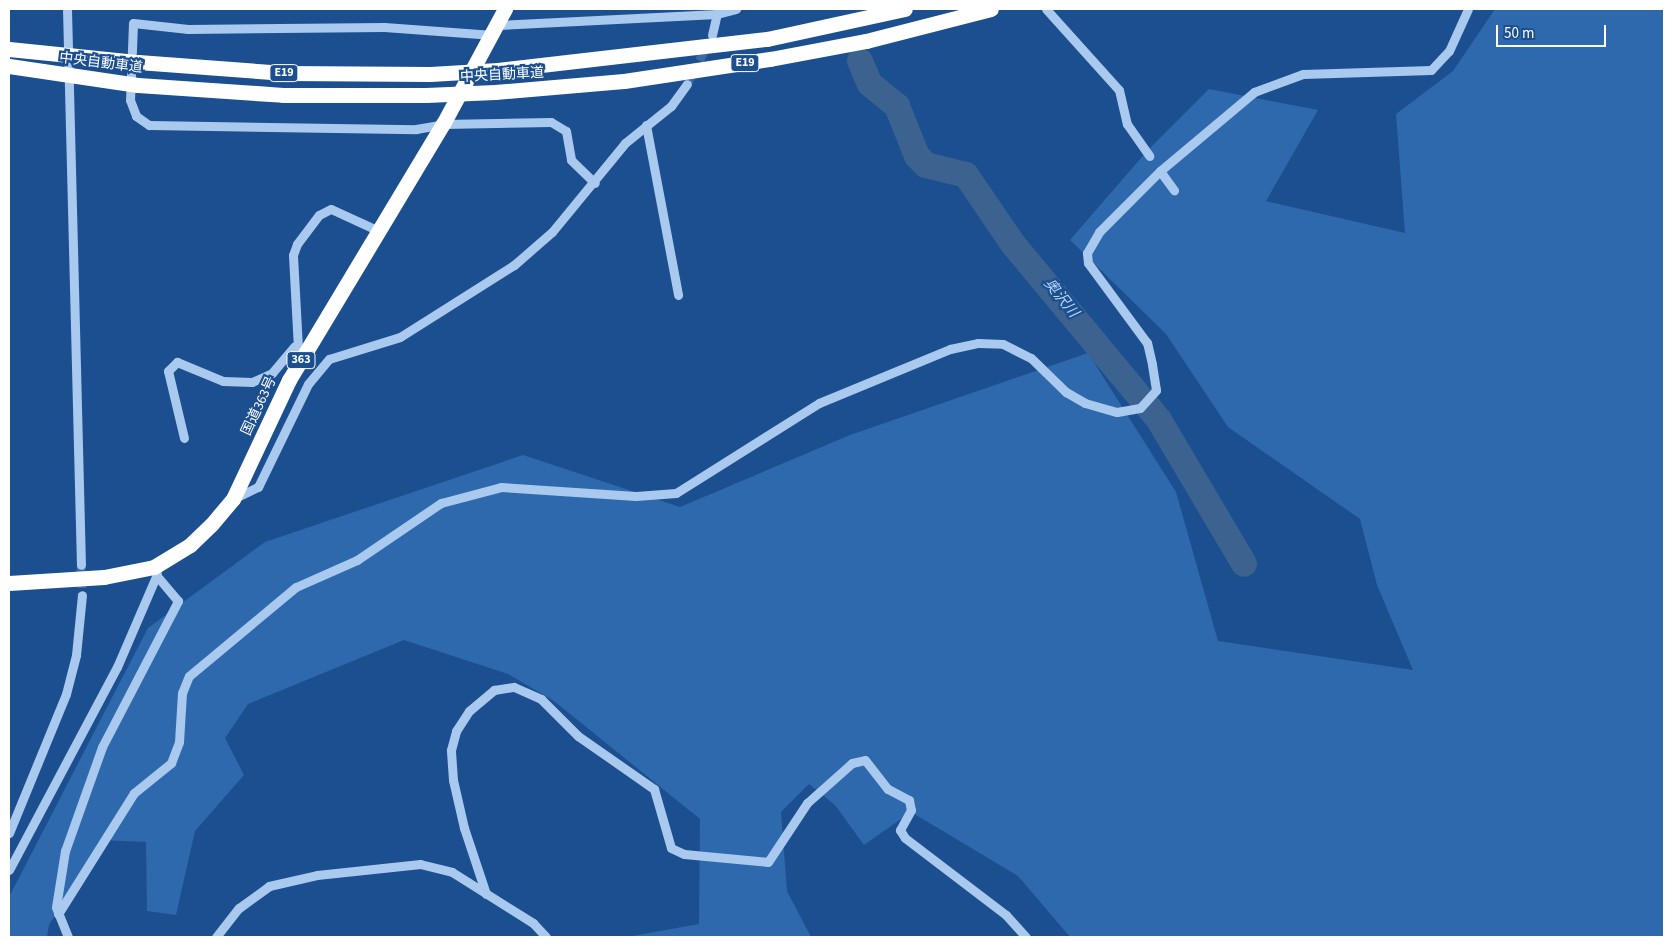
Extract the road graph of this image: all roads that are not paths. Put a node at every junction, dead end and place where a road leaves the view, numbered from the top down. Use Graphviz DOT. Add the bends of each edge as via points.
graph roads {
  1 [pos="67,9"];
  2 [pos="505,9"];
  3 [pos="736,9"];
  4 [pos="905,9"];
  5 [pos="991,9"];
  6 [pos="1046,9"];
  7 [pos="1468,9"];
  8 [pos="717,14"];
  9 [pos="496,30"];
  10 [pos="712,35"];
  11 [pos="9,49"];
  12 [pos="9,66"];
  13 [pos="687,84"];
  14 [pos="443,124"];
  15 [pos="646,125"];
  16 [pos="1149,156"];
  17 [pos="1160,171"];
  18 [pos="595,183"];
  19 [pos="1174,190"];
  20 [pos="379,231"];
  21 [pos="678,295"];
  22 [pos="300,350"];
  23 [pos="184,438"];
  24 [pos="232,499"];
  25 [pos="82,565"];
  26 [pos="156,572"];
  27 [pos="9,583"];
  28 [pos="82,595"];
  29 [pos="9,833"];
  30 [pos="9,870"];
  31 [pos="486,894"];
  32 [pos="58,914"];
  33 [pos="68,937"];
  34 [pos="216,937"];
  35 [pos="546,937"];
  36 [pos="1026,937"];
  1 -- 25 [label="street"];
  2 -- 9 [label="highway, 国道363号 / 363"];
  3 -- 8 [label="street"];
  4 -- 11 [label="highway, 中央自動車道 / E19, bridge" via="767,39 498,70 430,74 285,73"];
  5 -- 12 [label="highway, 中央自動車道 / E19, bridge" via="866,41 770,59 624,81 495,92 283,96 138,85"];
  6 -- 16 [label="street" via="1119,90 1127,124"];
  7 -- 17 [label="street" via="1450,51 1431,70 1313,74 1271,82 1242,100"];
  8 -- 9 [label="street"];
  8 -- 10 [label="street"];
  9 -- 14 [label="highway, 国道363号 / 363"];
  9 -- 14 [label="street" via="188,28 133,23 130,100 136,116 149,125 416,129"];
  13 -- 15 [label="street" via="671,106"];
  14 -- 18 [label="street" via="551,122 566,131 571,160"];
  14 -- 20 [label="highway, 国道363号 / 363"];
  15 -- 18 [label="street" via="625,143"];
  15 -- 21 [label="street"];
  17 -- 19 [label="street"];
  17 -- 32 [label="street" via="1099,232 1087,253 1094,274 1148,343 1156,390 1140,408 1117,412 1085,403 1066,392 1031,358 1004,344 978,343 950,349 819,403 676,493 636,496 502,488 441,504 357,560 296,588 189,676 182,693 179,742 171,763 134,793"];
  18 -- 24 [label="street" via="552,232 514,265 400,337 328,359 308,384 258,487"];
  20 -- 22 [label="highway, 国道363号 / 363"];
  20 -- 22 [label="street" via="331,209 319,215 297,244 293,255"];
  22 -- 23 [label="street" via="272,372 252,382 223,381 177,362 168,371"];
  22 -- 24 [label="highway, 国道363号 / 363"];
  24 -- 26 [label="highway, 国道363号 / 363" via="190,545"];
  26 -- 27 [label="highway, 国道363号 / 363"];
  26 -- 30 [label="street"];
  26 -- 32 [label="street" via="178,601 102,747 64,851"];
  28 -- 29 [label="street" via="76,655 66,694"];
  31 -- 34 [label="street" via="452,872 420,864 317,875 257,892"];
  31 -- 35 [label="street" via="533,923"];
  31 -- 36 [label="street" via="465,834 453,780 451,750 456,731 469,712 494,690 514,687 541,699 578,736 654,789 671,848 684,854 768,862 807,803 852,763 865,760 888,790 909,800 911,810 900,830 904,838 1006,915"];
  32 -- 33 [label="street"];
}
